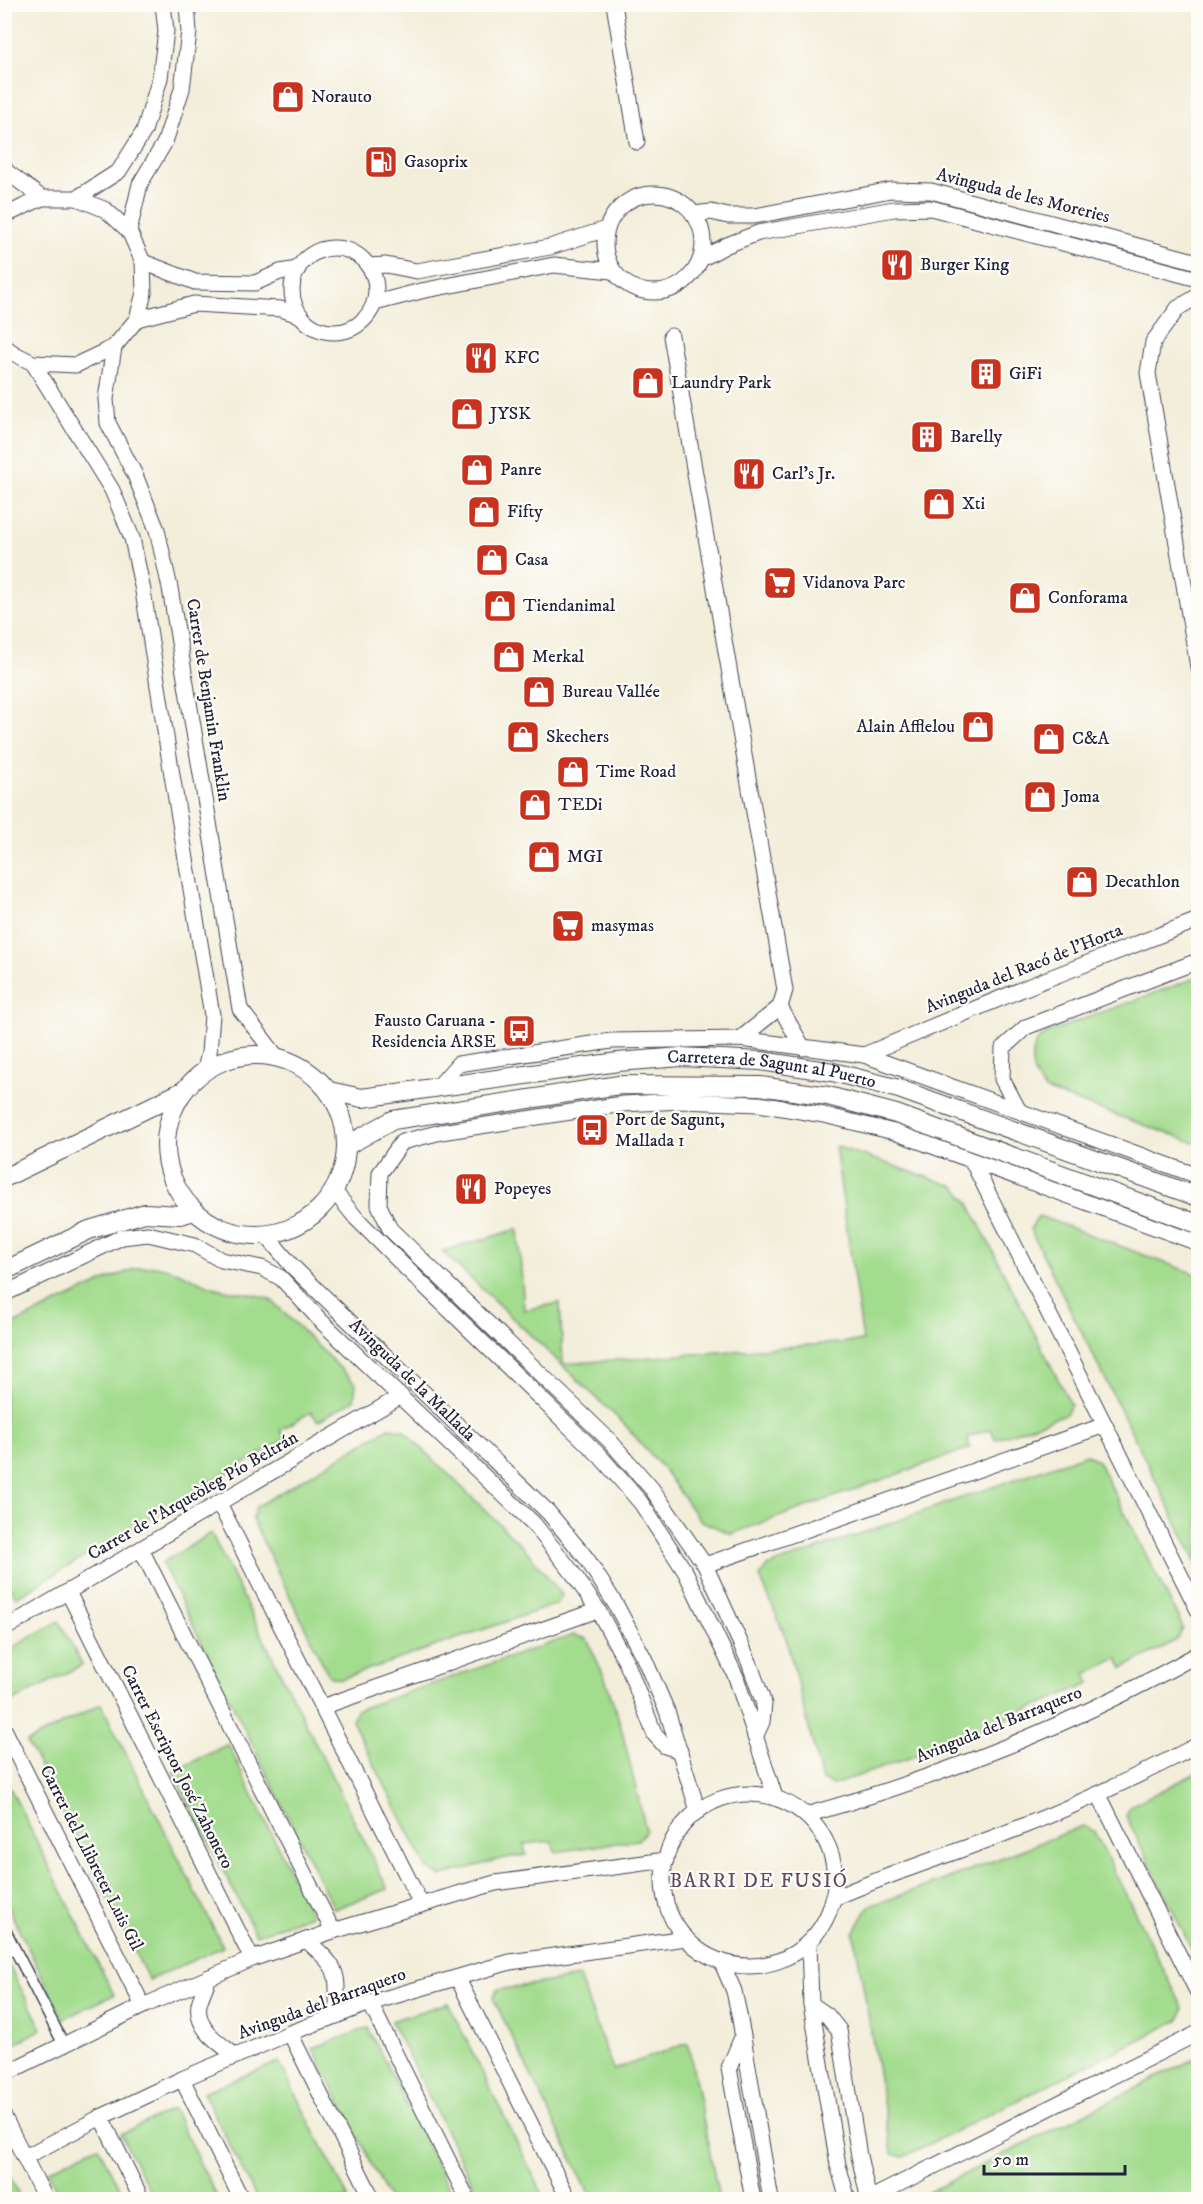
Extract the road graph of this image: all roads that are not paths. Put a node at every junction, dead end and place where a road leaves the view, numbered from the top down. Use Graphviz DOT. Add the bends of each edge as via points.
graph roads {
  1 [pos="163,4"];
  2 [pos="187,4"];
  3 [pos="614,4"];
  4 [pos="637,142"];
  5 [pos="4,167"];
  6 [pos="42,198"];
  7 [pos="77,198"];
  8 [pos="693,214"];
  9 [pos="4,218"];
  10 [pos="606,229"];
  11 [pos="129,231"];
  12 [pos="700,259"];
  13 [pos="143,262"];
  14 [pos="1198,262"];
  15 [pos="368,266"];
  16 [pos="298,268"];
  17 [pos="612,271"];
  18 [pos="1198,279"];
  19 [pos="1198,296"];
  20 [pos="375,303"];
  21 [pos="301,316"];
  22 [pos="137,319"];
  23 [pos="671,336"];
  24 [pos="4,346"];
  25 [pos="114,347"];
  26 [pos="33,363"];
  27 [pos="1198,667"];
  28 [pos="1198,920"];
  29 [pos="1198,961"];
  30 [pos="780,1007"];
  31 [pos="740,1039"];
  32 [pos="803,1048"];
  33 [pos="864,1055"];
  34 [pos="278,1057"];
  35 [pos="205,1070"];
  36 [pos="436,1089"];
  37 [pos="183,1091"];
  38 [pos="329,1091"];
  39 [pos="1018,1109"];
  40 [pos="434,1115"];
  41 [pos="462,1129"];
  42 [pos="346,1146"];
  43 [pos="972,1161"];
  44 [pos="1198,1176"];
  45 [pos="4,1178"];
  46 [pos="334,1191"];
  47 [pos="1198,1197"];
  48 [pos="194,1211"];
  49 [pos="1198,1224"];
  50 [pos="85,1232"];
  51 [pos="266,1235"];
  52 [pos="1198,1244"];
  53 [pos="418,1256"];
  54 [pos="396,1258"];
  55 [pos="67,1264"];
  56 [pos="4,1271"];
  57 [pos="4,1294"];
  58 [pos="322,1295"];
  59 [pos="322,1322"];
  60 [pos="400,1396"];
  61 [pos="1106,1425"];
  62 [pos="219,1503"];
  63 [pos="141,1549"];
  64 [pos="705,1565"];
  65 [pos="68,1592"];
  66 [pos="598,1610"];
  67 [pos="1198,1610"];
  68 [pos="4,1629"];
  69 [pos="1198,1654"];
  70 [pos="322,1707"];
  71 [pos="4,1729"];
  72 [pos="755,1737"];
  73 [pos="1198,1745"];
  74 [pos="680,1751"];
  75 [pos="1099,1795"];
  76 [pos="775,1797"];
  77 [pos="698,1811"];
  78 [pos="806,1815"];
  79 [pos="666,1860"];
  80 [pos="834,1898"];
  81 [pos="421,1904"];
  82 [pos="4,1928"];
  83 [pos="333,1931"];
  84 [pos="686,1938"];
  85 [pos="306,1940"];
  86 [pos="809,1942"];
  87 [pos="252,1959"];
  88 [pos="721,1961"];
  89 [pos="209,1977"];
  90 [pos="458,1979"];
  91 [pos="1198,1993"];
  92 [pos="370,2003"];
  93 [pos="811,2004"];
  94 [pos="143,2006"];
  95 [pos="337,2016"];
  96 [pos="290,2033"];
  97 [pos="1198,2033"];
  98 [pos="743,2035"];
  99 [pos="64,2045"];
  100 [pos="236,2056"];
  101 [pos="4,2074"];
  102 [pos="182,2079"];
  103 [pos="4,2117"];
  104 [pos="101,2117"];
  105 [pos="25,2157"];
  106 [pos="46,2199"];
  107 [pos="142,2199"];
  108 [pos="242,2199"];
  109 [pos="373,2199"];
  110 [pos="468,2199"];
  111 [pos="569,2199"];
  112 [pos="753,2199"];
  113 [pos="771,2199"];
  114 [pos="848,2199"];
  115 [pos="869,2199"];
  1 -- 7 [label="street" via="166,31 160,78 144,131 119,171"];
  2 -- 11 [label="street" via="189,32 182,89 165,142 140,184"];
  3 -- 4 [label="street"];
  5 -- 6 [label="street"];
  6 -- 7 [label="street"];
  6 -- 9 [label="street"];
  7 -- 11 [label="street" via="106,210"];
  8 -- 10 [label="street" via="681,202 665,195 647,194 630,200 616,212"];
  8 -- 12 [label="street" via="702,235"];
  8 -- 14 [label="street, Avinguda de les Moreries" via="754,216 891,190 931,191"];
  10 -- 15 [label="street" via="550,247 417,271"];
  10 -- 17 [label="street" via="606,258"];
  11 -- 13 [label="street"];
  12 -- 17 [label="street" via="695,270 677,287 655,293 632,288"];
  12 -- 18 [label="street, Avinguda de les Moreries" via="758,233 894,209 931,208"];
  13 -- 16 [label="street" via="195,282 255,283"];
  13 -- 22 [label="street" via="144,293"];
  15 -- 16 [label="street" via="357,255 342,249 325,249"];
  15 -- 20 [label="street" via="374,277"];
  16 -- 21 [label="street" via="292,284 293,301"];
  17 -- 20 [label="street" via="554,265"];
  19 -- 27 [label="street" via="1178,308 1153,342 1148,373"];
  20 -- 21 [label="street" via="358,325 344,331 328,332 313,327"];
  21 -- 22 [label="street" via="281,309 194,304"];
  22 -- 25 [label="street"];
  23 -- 30 [label="street" via="785,990"];
  24 -- 26 [label="street"];
  25 -- 26 [label="street" via="76,365"];
  25 -- 34 [label="street, Carrer de Benjamin Franklin" via="106,399 108,423 157,531 170,588 240,1010"];
  26 -- 35 [label="street" via="112,490 132,538 212,1015"];
  28 -- 33 [label="street, Avinguda del Racó de l'Horta"];
  29 -- 39 [label="street" via="1026,1027 1003,1048 1002,1079"];
  30 -- 31 [label="street"];
  30 -- 32 [label="street"];
  31 -- 32 [label="street"];
  31 -- 36 [label="street" via="611,1041 458,1064"];
  32 -- 33 [label="street"];
  33 -- 39 [label="street"];
  34 -- 35 [label="street" via="240,1056"];
  34 -- 38 [label="street" via="306,1069"];
  35 -- 37 [label="street"];
  36 -- 38 [label="street, Carretera de Sagunt al Puerto" via="362,1098"];
  36 -- 47 [label="street, Carretera de Sagunt al Puerto" via="618,1062 681,1057 761,1061 833,1072 899,1089"];
  37 -- 45 [label="street"];
  37 -- 48 [label="street" via="172,1113 166,1151 170,1175"];
  38 -- 42 [label="street" via="342,1116"];
  39 -- 44 [label="street"];
  40 -- 41 [label="street"];
  40 -- 42 [label="street, Carretera de Sagunt al Puerto" via="393,1119"];
  40 -- 49 [label="street, Carretera de Sagunt al Puerto" via="619,1084 760,1086 828,1096 896,1114"];
  41 -- 43 [label="street" via="623,1104 759,1104 894,1132"];
  41 -- 53 [label="street" via="402,1142 380,1173 379,1205 390,1229"];
  42 -- 46 [label="street"];
  43 -- 52 [label="street"];
  43 -- 61 [label="street"];
  46 -- 51 [label="street" via="305,1221"];
  46 -- 54 [label="street"];
  48 -- 50 [label="street" via="181,1215 145,1213"];
  48 -- 51 [label="street" via="227,1231"];
  50 -- 55 [label="street"];
  50 -- 56 [label="street"];
  51 -- 58 [label="street, Avinguda de la Mallada"];
  53 -- 54 [label="street"];
  53 -- 64 [label="street" via="610,1442 652,1489"];
  54 -- 72 [label="street" via="600,1456 641,1503 686,1573 736,1677"];
  55 -- 57 [label="street, Avinguda de la Mallada"];
  55 -- 59 [label="street, Avinguda de la Mallada" via="122,1237 148,1234 195,1245 221,1260 262,1268 280,1278"];
  58 -- 59 [label="street"];
  58 -- 74 [label="street, Avinguda de la Mallada" via="548,1512 587,1559 644,1658"];
  59 -- 60 [label="street, Avinguda de la Mallada"];
  60 -- 62 [label="street, Carrer de l'Arqueòleg Pío Beltrán"];
  60 -- 66 [label="street, Avinguda de la Mallada" via="534,1524"];
  61 -- 64 [label="street"];
  61 -- 67 [label="street"];
  62 -- 63 [label="street, Carrer de l'Arqueòleg Pío Beltrán"];
  62 -- 70 [label="street"];
  63 -- 65 [label="street, Carrer de l'Arqueòleg Pío Beltrán"];
  63 -- 83 [label="street"];
  64 -- 72 [label="street" via="764,1704"];
  65 -- 68 [label="street, Carrer de l'Arqueòleg Pío Beltrán"];
  65 -- 87 [label="street, Carrer Escriptor José Zahonero"];
  66 -- 70 [label="street"];
  66 -- 74 [label="street, Avinguda de la Mallada" via="627,1664 655,1735 665,1746"];
  69 -- 78 [label="street, Avinguda del Barraquero" via="1076,1716 982,1756"];
  70 -- 81 [label="street"];
  71 -- 94 [label="street, Carrer del Llibreter Luis Gil"];
  72 -- 76 [label="street"];
  73 -- 75 [label="street"];
  74 -- 77 [label="street, Avinguda de la Mallada"];
  75 -- 80 [label="street"];
  75 -- 91 [label="street"];
  76 -- 77 [label="street" via="735,1795"];
  76 -- 78 [label="street"];
  77 -- 79 [label="street" via="678,1833"];
  78 -- 80 [label="street" via="823,1834 831,1853"];
  79 -- 81 [label="street" via="495,1883"];
  79 -- 84 [label="street" via="666,1902"];
  80 -- 86 [label="street" via="824,1923"];
  81 -- 83 [label="street"];
  82 -- 99 [label="street"];
  83 -- 85 [label="street"];
  84 -- 88 [label="street"];
  84 -- 90 [label="street, Avinguda del Barraquero" via="510,1962"];
  85 -- 87 [label="street"];
  85 -- 95 [label="street" via="334,1969"];
  86 -- 88 [label="street" via="790,1956 768,1964"];
  86 -- 93 [label="street"];
  87 -- 89 [label="street"];
  88 -- 98 [label="street" via="734,1991"];
  89 -- 94 [label="street"];
  89 -- 100 [label="street" via="199,2005 200,2020 214,2040"];
  90 -- 92 [label="street, Avinguda del Barraquero"];
  90 -- 111 [label="street"];
  92 -- 95 [label="street, Avinguda del Barraquero"];
  92 -- 110 [label="street"];
  93 -- 114 [label="street" via="838,2165"];
  93 -- 115 [label="street" via="839,2030"];
  94 -- 99 [label="street"];
  95 -- 96 [label="street, Avinguda del Barraquero"];
  96 -- 100 [label="street, Avinguda del Barraquero"];
  96 -- 109 [label="street"];
  97 -- 115 [label="street"];
  98 -- 112 [label="street" via="729,2068"];
  98 -- 113 [label="street"];
  99 -- 101 [label="street"];
  100 -- 102 [label="street, Avinguda del Barraquero"];
  102 -- 104 [label="street, Avinguda del Barraquero"];
  102 -- 108 [label="street"];
  103 -- 105 [label="street"];
  104 -- 105 [label="street, Avinguda del Barraquero"];
  104 -- 107 [label="street"];
  105 -- 106 [label="street"];
}
